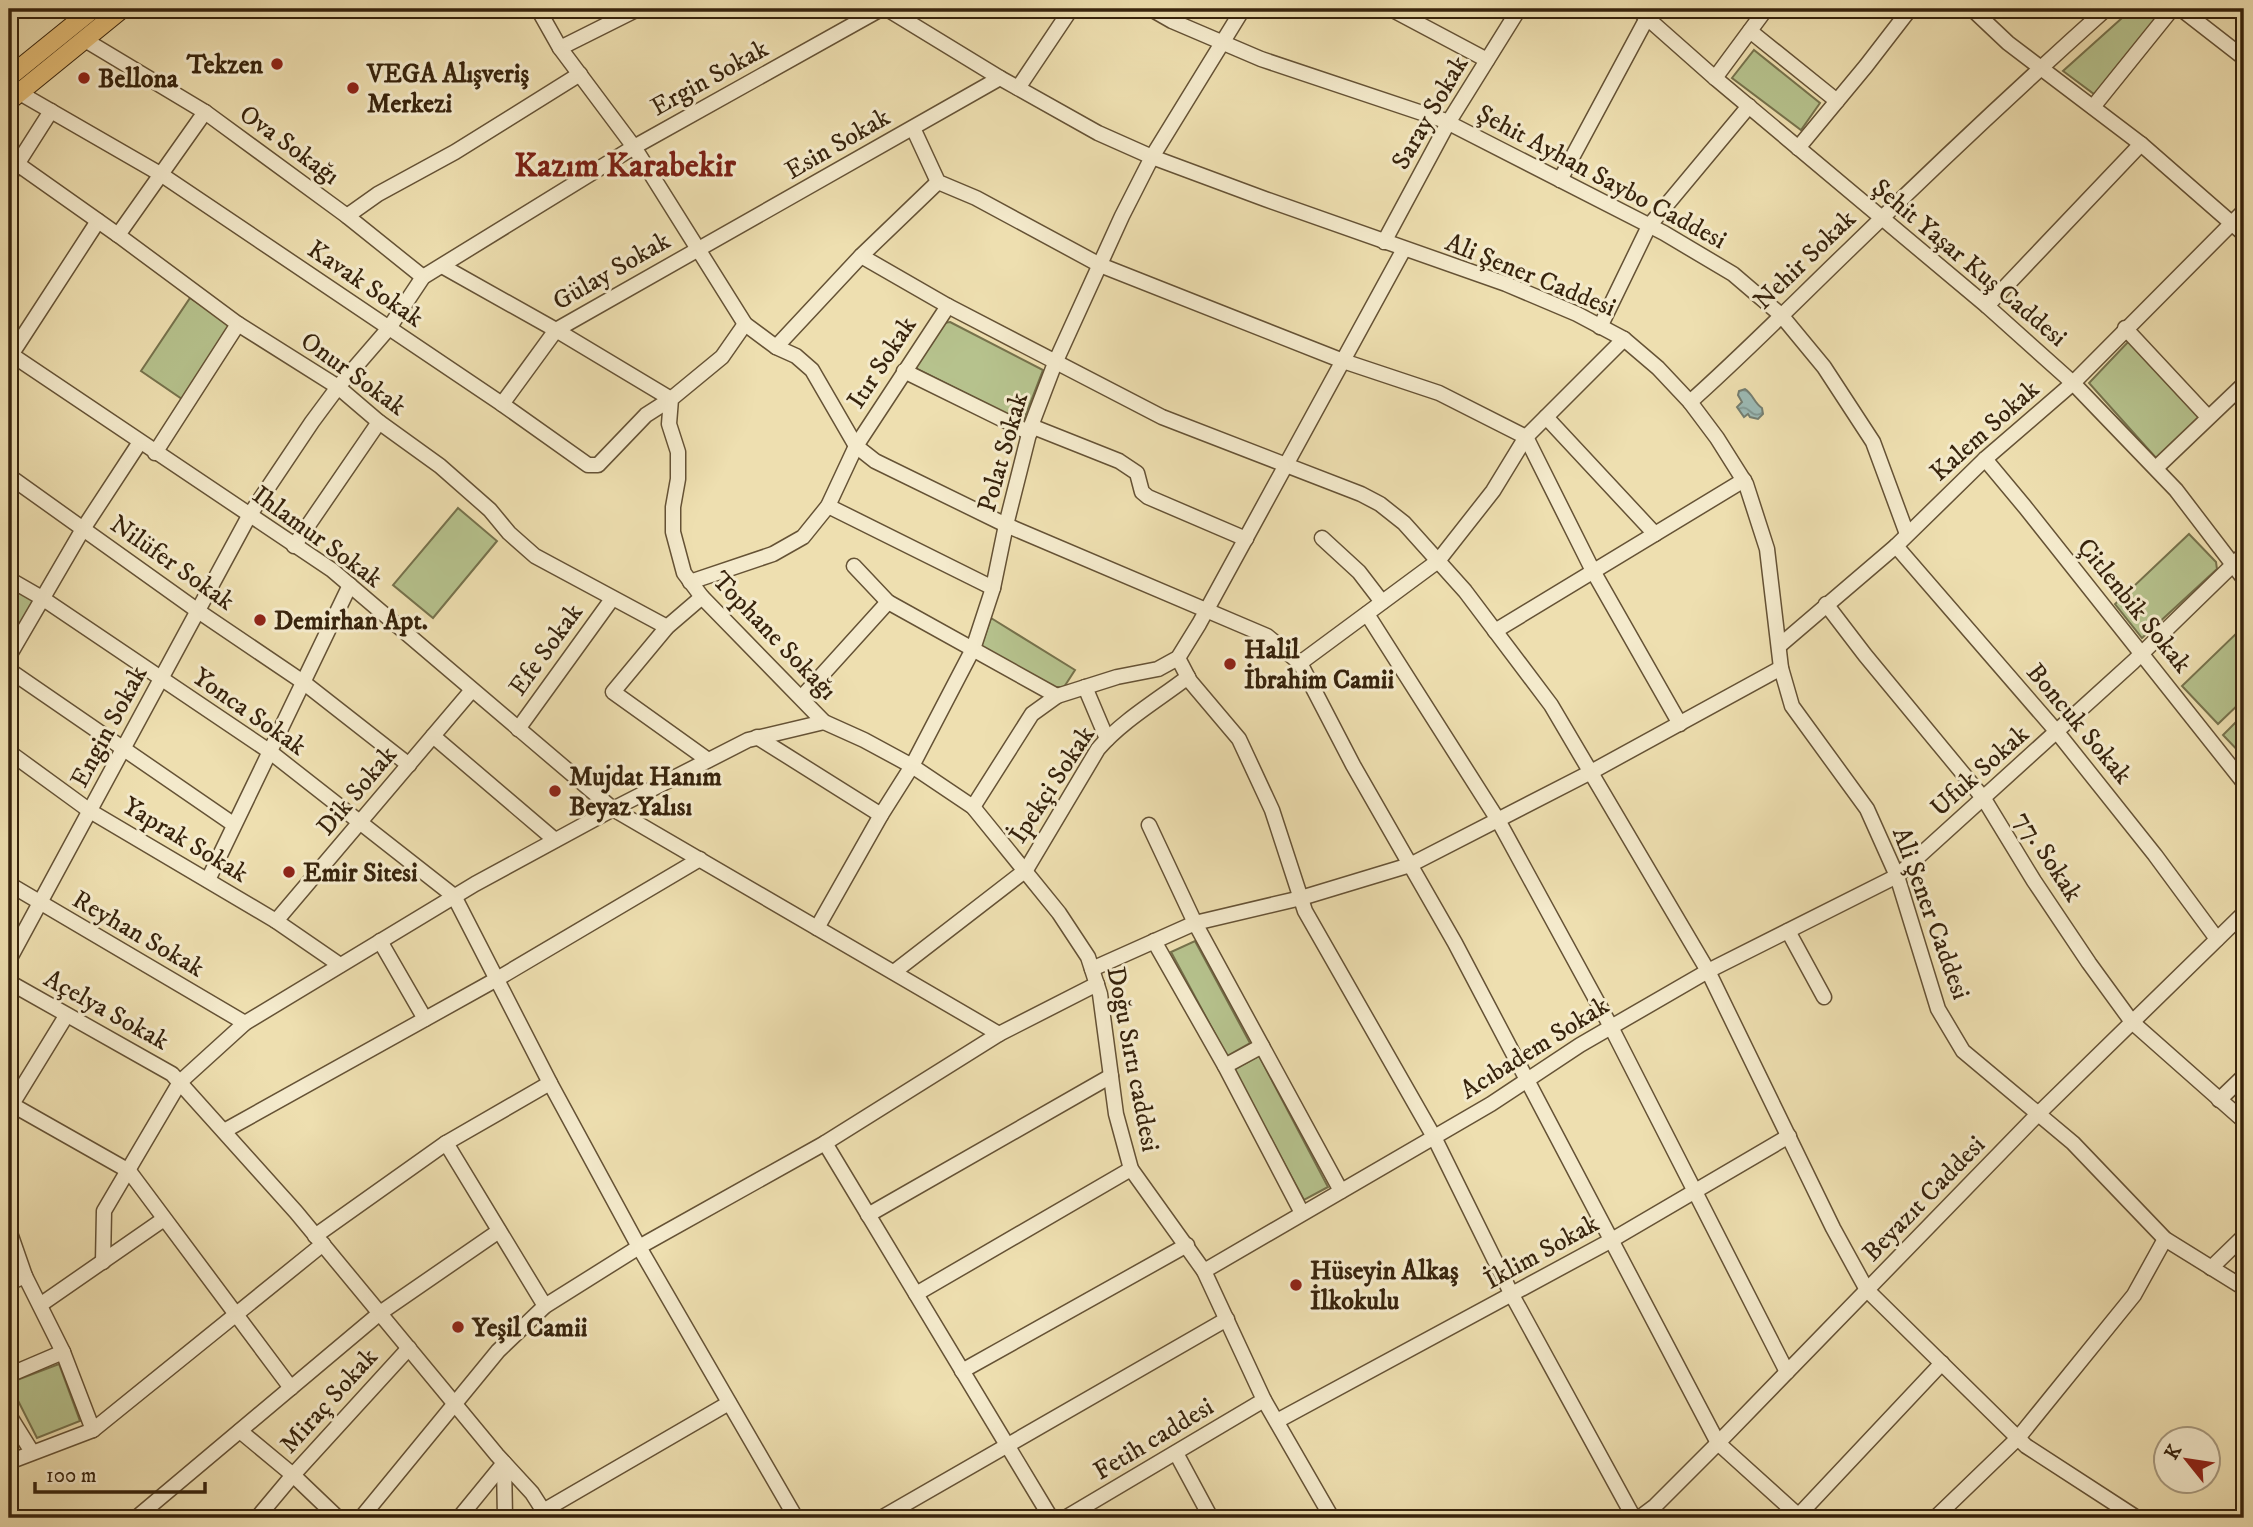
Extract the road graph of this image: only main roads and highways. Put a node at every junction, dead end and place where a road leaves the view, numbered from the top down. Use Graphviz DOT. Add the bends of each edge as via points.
graph roads {
  1 [pos="93,9"];
  2 [pos="122,9"];
  3 [pos="12,90"];
  1 -- 3 [label="main road"];
  2 -- 3 [label="main road"];
}
